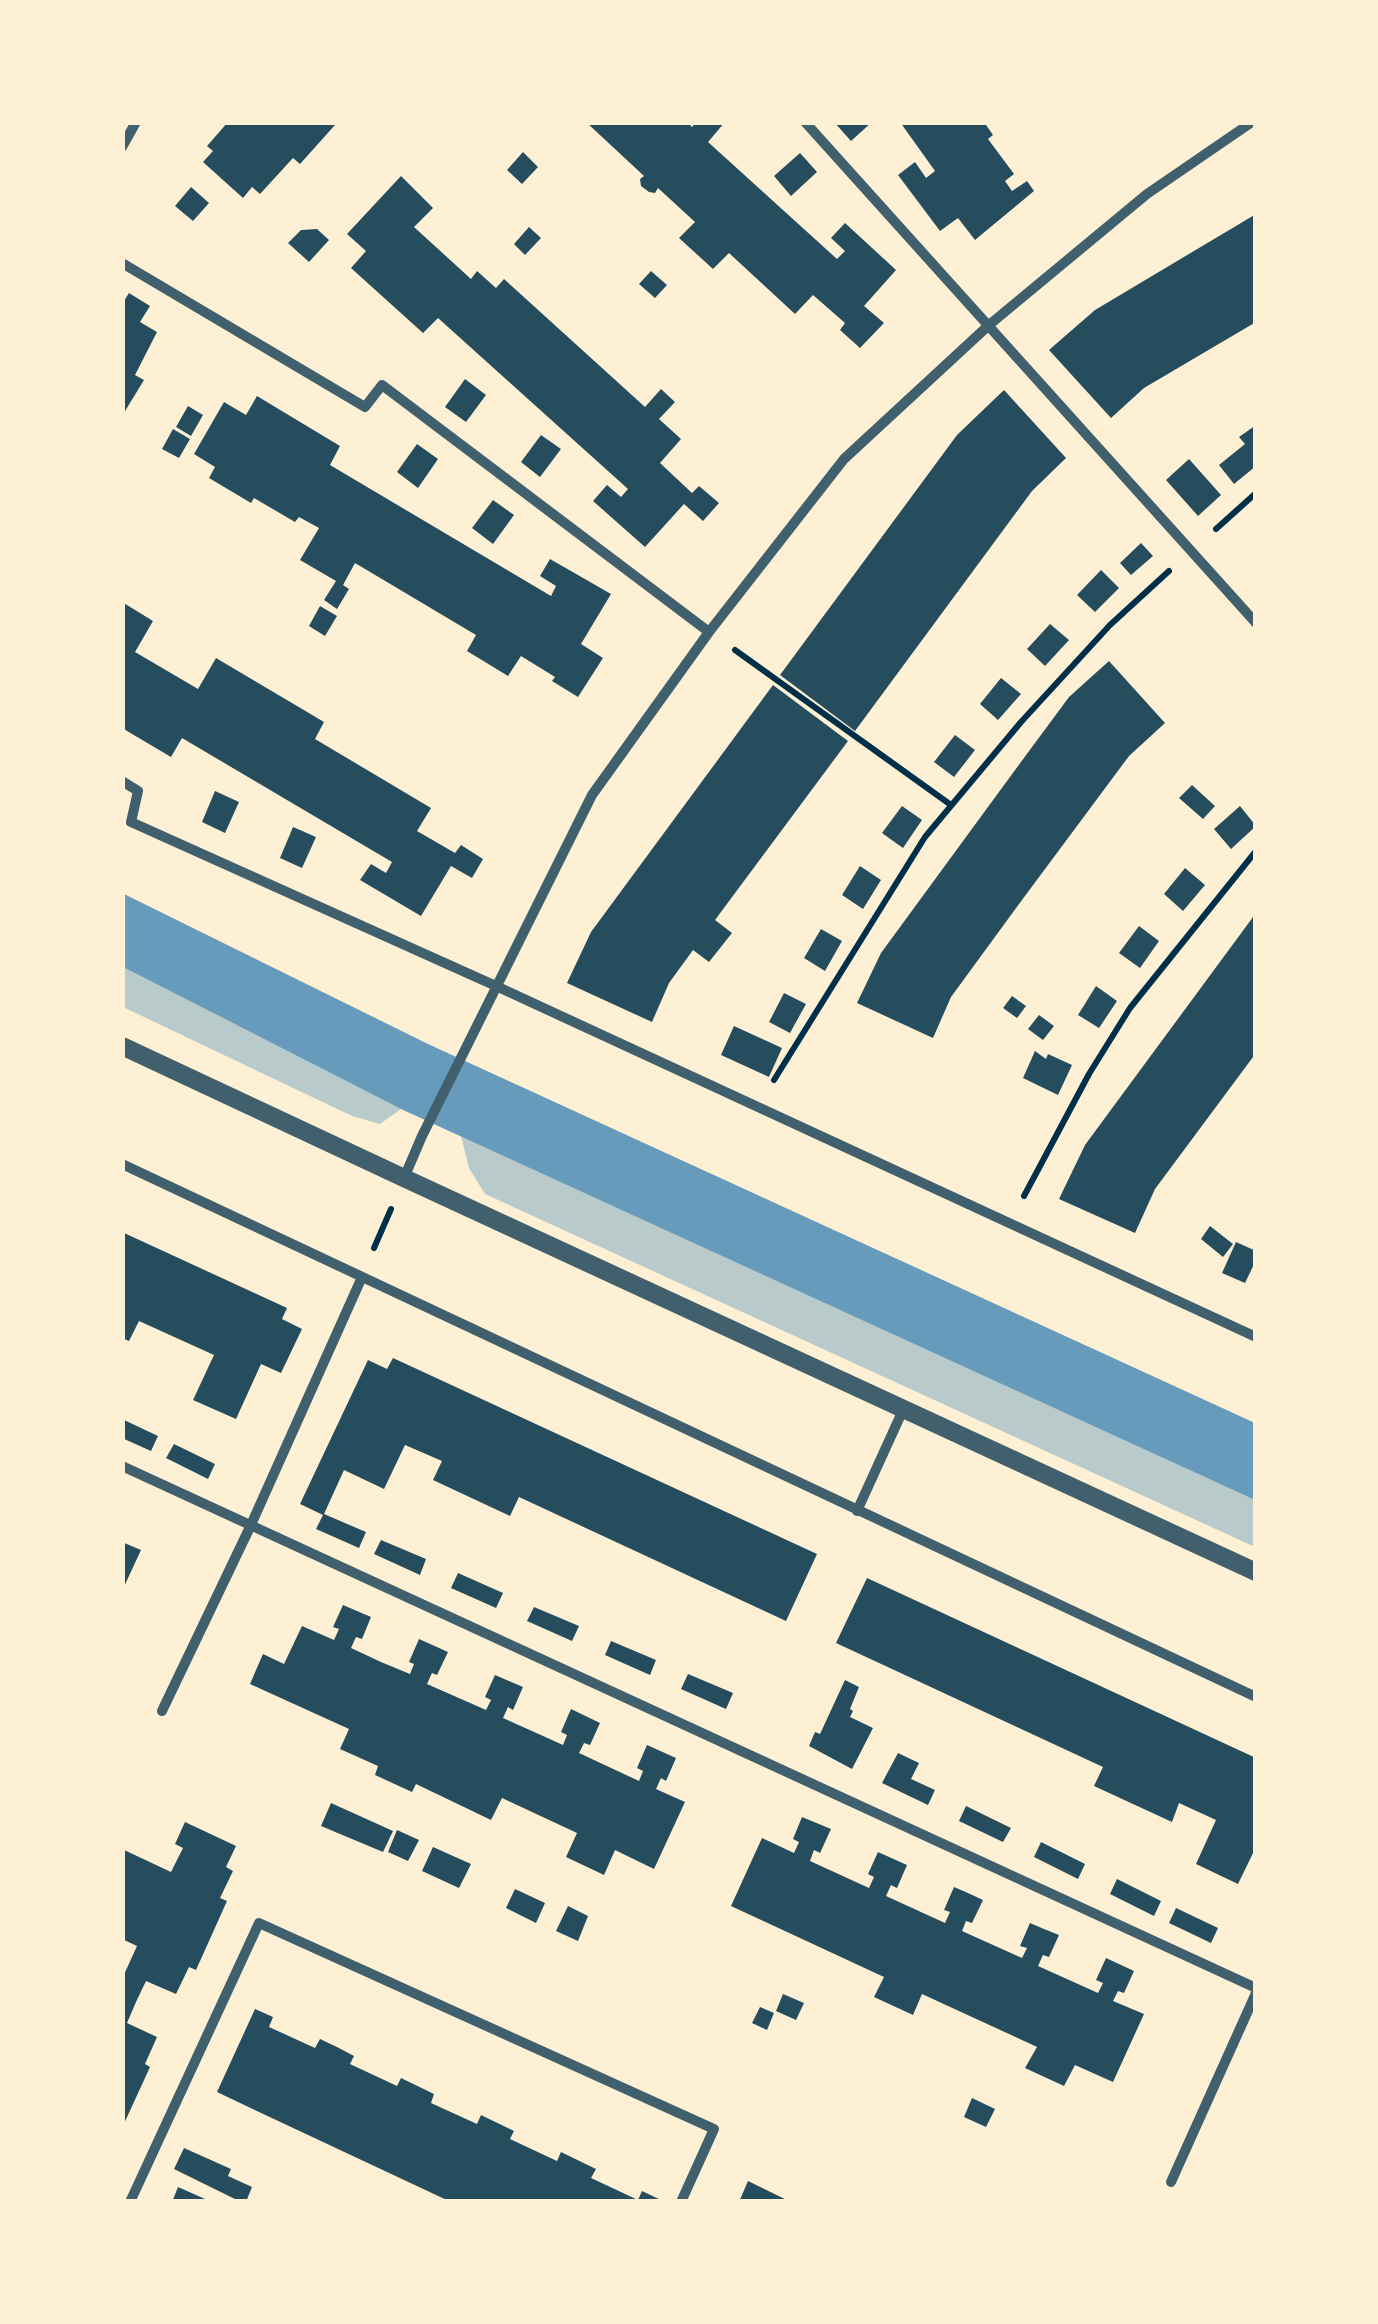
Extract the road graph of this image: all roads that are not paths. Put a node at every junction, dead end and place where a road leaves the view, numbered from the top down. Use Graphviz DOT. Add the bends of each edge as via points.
graph roads {
  1 [pos="136,122"];
  2 [pos="805,122"];
  3 [pos="1252,122"];
  4 [pos="122,146"];
  5 [pos="122,263"];
  6 [pos="989,325"];
  7 [pos="1256,622"];
  8 [pos="709,632"];
  9 [pos="122,781"];
  10 [pos="496,986"];
  11 [pos="122,1046"];
  12 [pos="122,1164"];
  13 [pos="404,1178"];
  14 [pos="362,1277"];
  15 [pos="1256,1337"];
  16 [pos="903,1410"];
  17 [pos="122,1466"];
  18 [pos="858,1511"];
  19 [pos="250,1526"];
  20 [pos="1256,1572"];
  21 [pos="1256,1697"];
  22 [pos="162,1711"];
  23 [pos="1256,1991"];
  24 [pos="1171,2182"];
  25 [pos="130,2202"];
  26 [pos="681,2202"];
  1 -- 4 [label="street"];
  2 -- 6 [label="street"];
  3 -- 6 [label="street" via="1147,194"];
  5 -- 8 [label="street" via="365,407 382,385"];
  6 -- 7 [label="street"];
  6 -- 8 [label="street" via="844,459"];
  8 -- 10 [label="street" via="592,795"];
  9 -- 10 [label="street" via="138,791 130,822"];
  10 -- 13 [label="street"];
  10 -- 15 [label="street"];
  11 -- 13 [label="street"];
  12 -- 14 [label="street"];
  13 -- 16 [label="street"];
  14 -- 18 [label="street"];
  14 -- 19 [label="street"];
  16 -- 18 [label="street"];
  16 -- 20 [label="street"];
  17 -- 19 [label="street"];
  18 -- 21 [label="street"];
  19 -- 22 [label="street"];
  19 -- 23 [label="street"];
  23 -- 24 [label="street"];
  25 -- 26 [label="street" via="259,1923 714,2130"];
}
